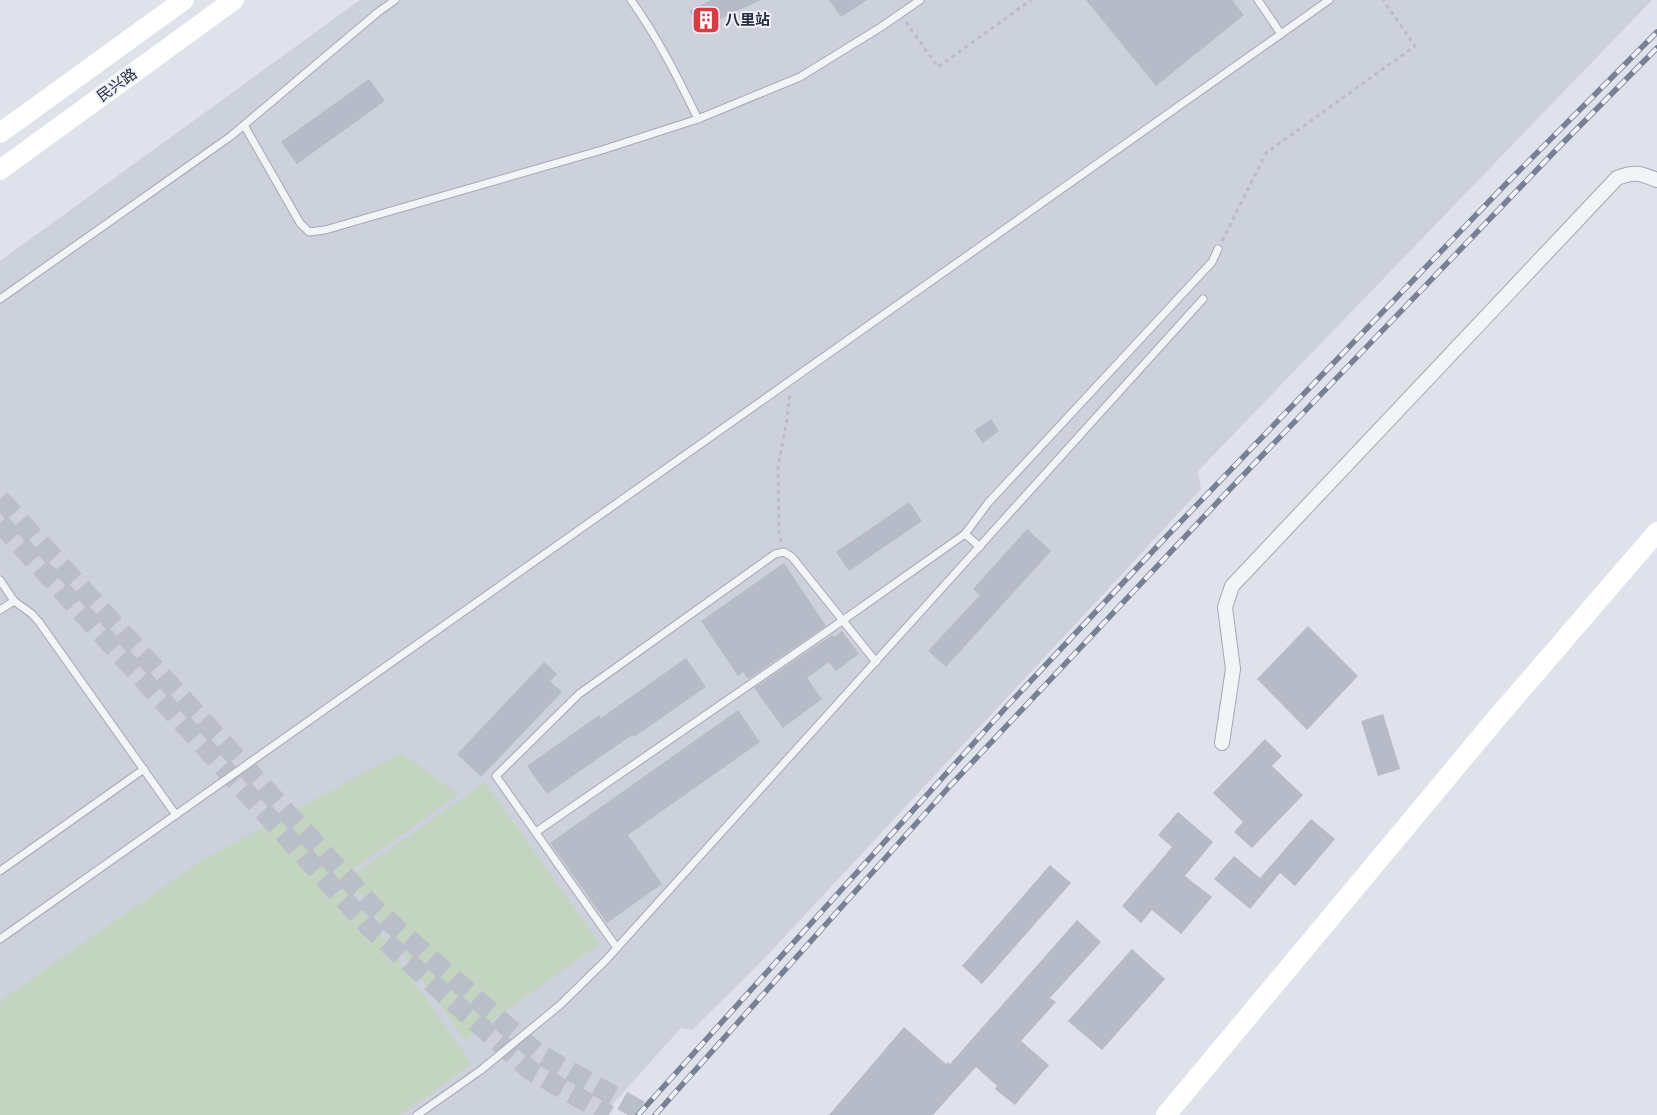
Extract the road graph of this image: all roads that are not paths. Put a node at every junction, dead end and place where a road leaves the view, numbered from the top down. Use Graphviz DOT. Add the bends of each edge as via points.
graph roads {
  1 [pos="184,0"];
  2 [pos="234,0"];
  3 [pos="395,0"];
  4 [pos="632,0"];
  5 [pos="920,0"];
  6 [pos="1258,0"];
  7 [pos="1329,0"];
  8 [pos="1281,34"];
  9 [pos="698,119"];
  10 [pos="244,125"];
  11 [pos="0,133"];
  12 [pos="0,170"];
  13 [pos="1657,180"];
  14 [pos="1218,248"];
  15 [pos="0,299"];
  16 [pos="1203,299"];
  17 [pos="1657,532"];
  18 [pos="965,534"];
  19 [pos="980,547"];
  20 [pos="0,580"];
  21 [pos="14,601"];
  22 [pos="0,610"];
  23 [pos="842,621"];
  24 [pos="876,662"];
  25 [pos="1222,743"];
  26 [pos="144,769"];
  27 [pos="176,815"];
  28 [pos="536,832"];
  29 [pos="0,871"];
  30 [pos="0,939"];
  31 [pos="618,948"];
  32 [pos="417,1115"];
  33 [pos="1166,1115"];
  1 -- 11 [label="street, 民兴路"];
  2 -- 12 [label="street, 民兴路"];
  3 -- 10 [label="lane"];
  4 -- 9 [label="lane" via="667,57"];
  5 -- 9 [label="lane" via="800,77"];
  6 -- 8 [label="lane"];
  7 -- 8 [label="lane"];
  8 -- 27 [label="lane"];
  9 -- 10 [label="lane" via="602,150 309,232 300,224"];
  10 -- 15 [label="lane"];
  13 -- 25 [label="street" via="1631,172 1617,178 1232,586 1225,607 1232,669"];
  14 -- 18 [label="lane" via="1212,262 988,503"];
  16 -- 19 [label="lane"];
  17 -- 33 [label="street" via="1490,726"];
  18 -- 19 [label="lane"];
  18 -- 23 [label="lane"];
  19 -- 24 [label="lane"];
  20 -- 21 [label="lane"];
  21 -- 22 [label="lane"];
  21 -- 26 [label="lane" via="39,622"];
  23 -- 24 [label="lane"];
  23 -- 28 [label="lane"];
  23 -- 28 [label="lane" via="792,557 784,552 775,554 579,694 496,776"];
  24 -- 31 [label="lane"];
  26 -- 27 [label="lane"];
  26 -- 29 [label="lane"];
  27 -- 30 [label="lane"];
  28 -- 31 [label="lane"];
  31 -- 32 [label="lane" via="560,1005 481,1070"];
}
